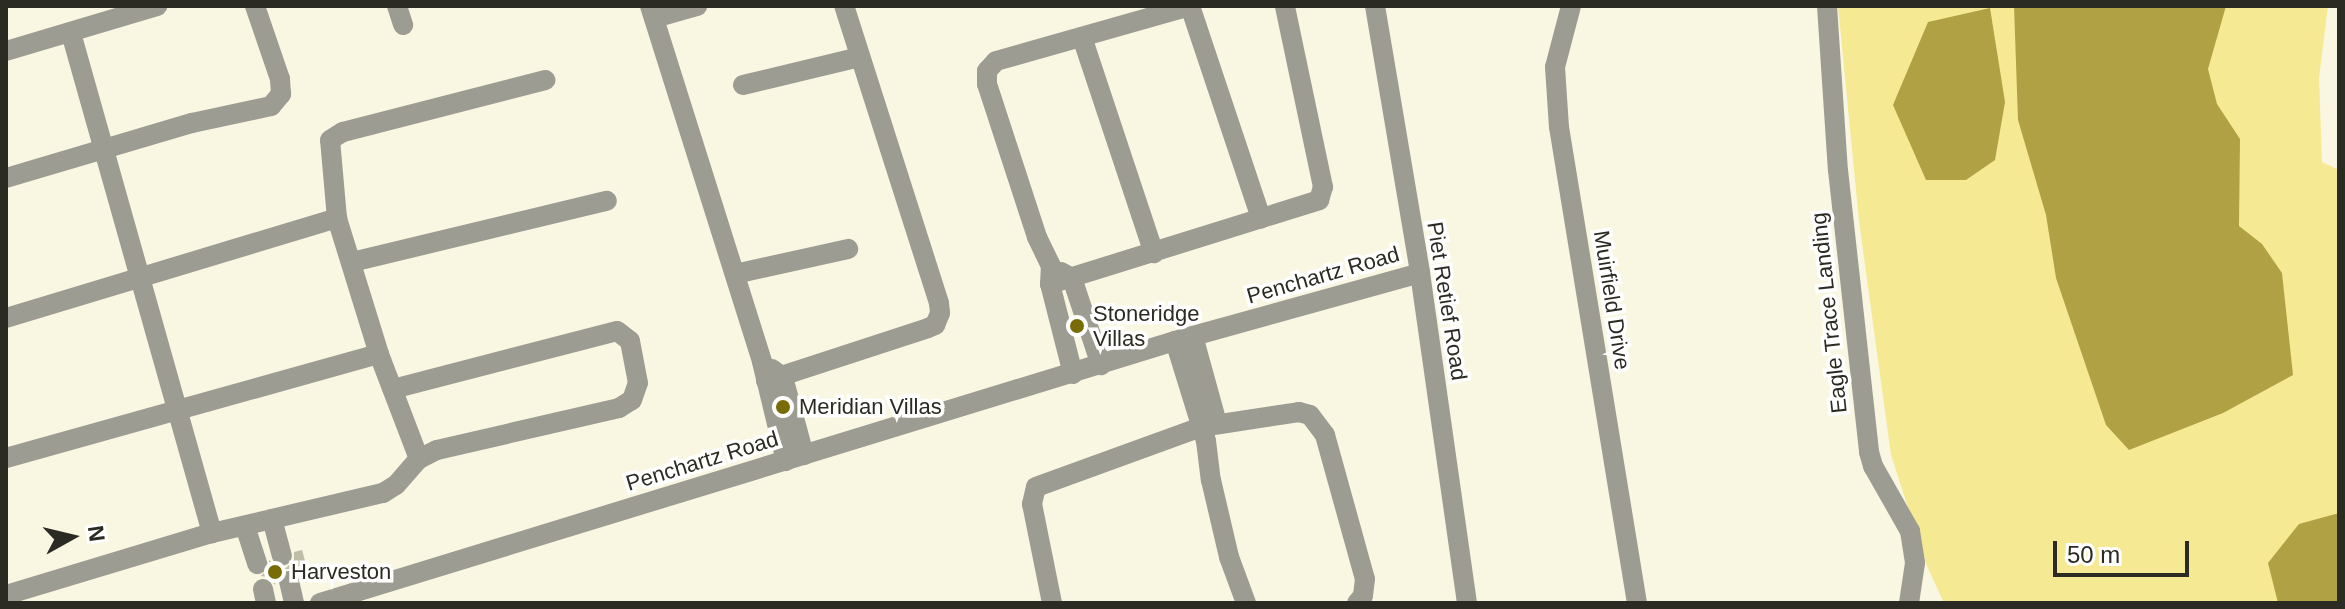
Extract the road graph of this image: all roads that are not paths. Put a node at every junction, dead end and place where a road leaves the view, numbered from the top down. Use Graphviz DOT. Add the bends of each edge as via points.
graph roads {
  1 [pos="157,6"];
  2 [pos="255,6"];
  3 [pos="697,6"];
  4 [pos="844,6"];
  5 [pos="1191,6"];
  6 [pos="1285,6"];
  7 [pos="1375,6"];
  8 [pos="1571,6"];
  9 [pos="1827,6"];
  10 [pos="652,12"];
  11 [pos="71,33"];
  12 [pos="1082,37"];
  13 [pos="6,51"];
  14 [pos="860,57"];
  15 [pos="545,80"];
  16 [pos="743,85"];
  17 [pos="104,150"];
  18 [pos="6,178"];
  19 [pos="607,201"];
  20 [pos="337,218"];
  21 [pos="1261,218"];
  22 [pos="848,249"];
  23 [pos="1154,253"];
  24 [pos="352,262"];
  25 [pos="1420,273"];
  26 [pos="735,274"];
  27 [pos="1051,275"];
  28 [pos="140,278"];
  29 [pos="1072,278"];
  30 [pos="6,318"];
  31 [pos="1184,339"];
  32 [pos="379,354"];
  33 [pos="1101,365"];
  34 [pos="770,374"];
  35 [pos="1073,374"];
  36 [pos="392,389"];
  37 [pos="179,408"];
  38 [pos="1208,430"];
  39 [pos="6,458"];
  40 [pos="795,458"];
  41 [pos="419,459"];
  42 [pos="272,519"];
  43 [pos="245,526"];
  44 [pos="212,533"];
  45 [pos="282,556"];
  46 [pos="257,564"];
  47 [pos="289,581"];
  48 [pos="6,595"];
  49 [pos="294,603"];
  50 [pos="320,603"];
  51 [pos="1052,603"];
  52 [pos="1246,603"];
  53 [pos="1357,603"];
  54 [pos="1467,603"];
  55 [pos="1637,603"];
  56 [pos="1909,603"];
  1 -- 11 [label="street"];
  2 -- 17 [label="street" via="280,79 277,101"];
  3 -- 10 [label="street"];
  4 -- 14 [label="street"];
  5 -- 12 [label="street"];
  5 -- 21 [label="street"];
  6 -- 21 [label="street" via="1323,191 1319,200"];
  7 -- 25 [label="street, Piet Retief Road"];
  8 -- 55 [label="street, Muirfield Drive" via="1555,67 1557,113"];
  9 -- 56 [label="street, Eagle Trace Landing" via="1838,170 1869,452 1910,531 1915,563"];
  10 -- 26 [label="street"];
  11 -- 13 [label="street"];
  11 -- 17 [label="street"];
  12 -- 23 [label="street"];
  12 -- 27 [label="street" via="996,61 986,77"];
  14 -- 16 [label="street"];
  14 -- 34 [label="street" via="940,313 928,328"];
  15 -- 20 [label="street" via="332,137"];
  17 -- 18 [label="street"];
  17 -- 28 [label="street"];
  19 -- 24 [label="street"];
  20 -- 24 [label="street"];
  20 -- 28 [label="street"];
  21 -- 23 [label="street"];
  22 -- 26 [label="street"];
  23 -- 29 [label="street"];
  24 -- 32 [label="street"];
  25 -- 31 [label="street, Penchartz Road"];
  25 -- 54 [label="street, Piet Retief Road"];
  26 -- 34 [label="street"];
  27 -- 29 [label="street"];
  27 -- 35 [label="street"];
  28 -- 30 [label="street"];
  28 -- 37 [label="street"];
  29 -- 33 [label="street"];
  31 -- 33 [label="street, Penchartz Road"];
  31 -- 38 [label="street"];
  32 -- 36 [label="street"];
  32 -- 37 [label="street"];
  33 -- 35 [label="street, Penchartz Road"];
  34 -- 40 [label="street"];
  35 -- 40 [label="street, Penchartz Road"];
  36 -- 41 [label="street"];
  36 -- 41 [label="street" via="611,332 623,333 630,341 638,383 625,405 460,443"];
  37 -- 39 [label="street"];
  37 -- 44 [label="street"];
  38 -- 51 [label="street" via="1036,487 1032,504"];
  38 -- 52 [label="street" via="1206,457"];
  38 -- 53 [label="street" via="1299,412 1319,425 1365,579"];
  40 -- 50 [label="street, Penchartz Road"];
  41 -- 42 [label="street" via="383,493"];
  42 -- 43 [label="street"];
  42 -- 45 [label="street"];
  43 -- 44 [label="street"];
  43 -- 46 [label="street"];
  44 -- 48 [label="street"];
  47 -- 49 [label="street"];
}
